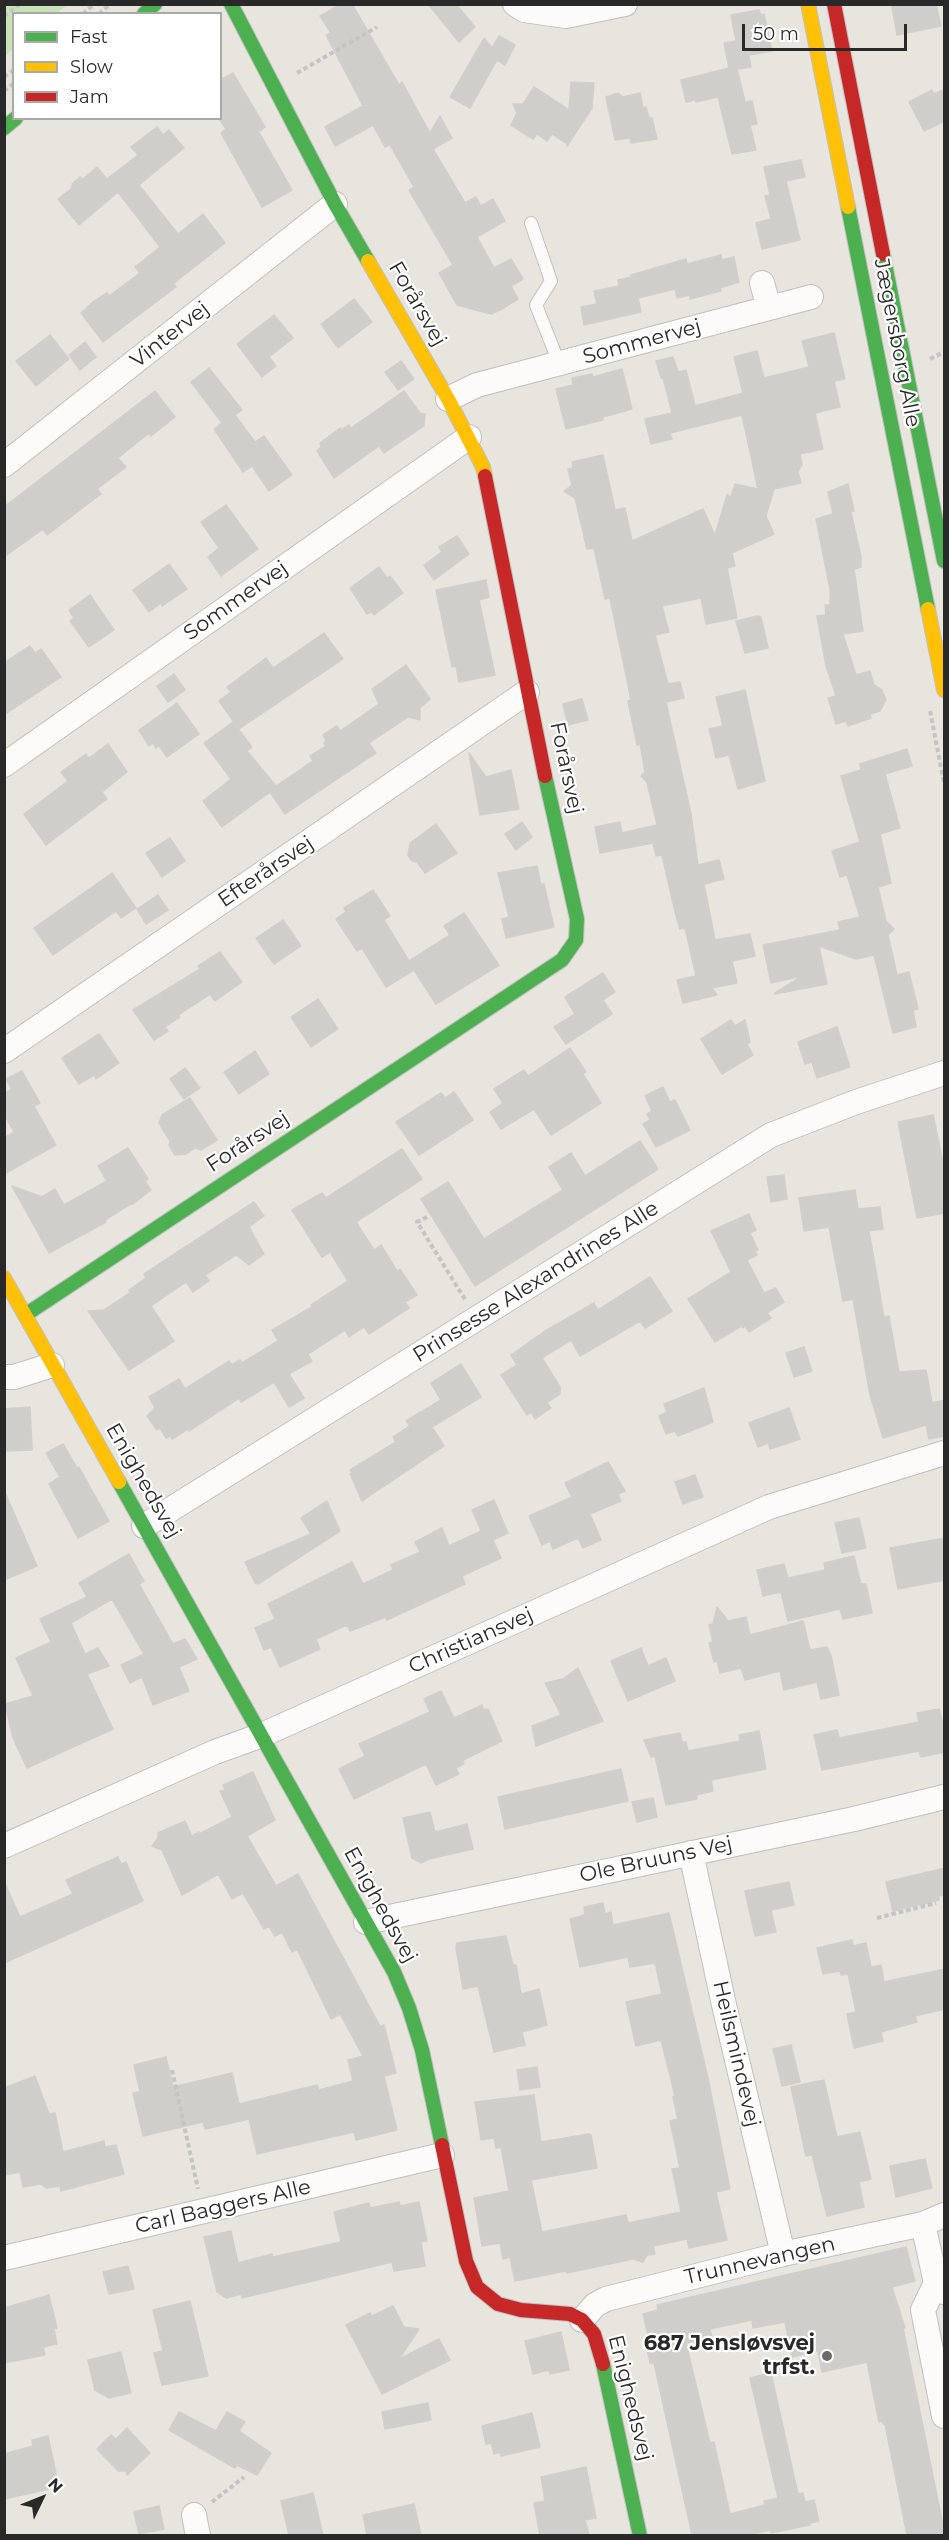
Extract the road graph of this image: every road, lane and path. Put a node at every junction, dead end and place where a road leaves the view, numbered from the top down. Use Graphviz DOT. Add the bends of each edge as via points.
graph roads {
  1 [pos="20,4"];
  2 [pos="231,4"];
  3 [pos="514,4"];
  4 [pos="625,4"];
  5 [pos="808,4"];
  6 [pos="834,4"];
  7 [pos="4,16"];
  8 [pos="377,27"];
  9 [pos="275,86"];
  10 [pos="335,204"];
  11 [pos="531,223"];
  12 [pos="762,283"];
  13 [pos="811,297"];
  14 [pos="769,308"];
  15 [pos="559,363"];
  16 [pos="448,399"];
  17 [pos="469,437"];
  18 [pos="4,465"];
  19 [pos="945,560"];
  20 [pos="920,564"];
  21 [pos="945,690"];
  22 [pos="527,692"];
  23 [pos="4,765"];
  24 [pos="4,1051"];
  25 [pos="945,1073"];
  26 [pos="427,1217"];
  27 [pos="4,1278"];
  28 [pos="25,1315"];
  29 [pos="477,1319"];
  30 [pos="52,1365"];
  31 [pos="4,1377"];
  32 [pos="945,1453"];
  33 [pos="144,1526"];
  34 [pos="262,1735"];
  35 [pos="945,1797"];
  36 [pos="4,1846"];
  37 [pos="691,1853"];
  38 [pos="936,1903"];
  39 [pos="878,1918"];
  40 [pos="366,1922"];
  41 [pos="172,2070"];
  42 [pos="442,2155"];
  43 [pos="203,2212"];
  44 [pos="945,2215"];
  45 [pos="923,2224"];
  46 [pos="783,2254"];
  47 [pos="4,2258"];
  48 [pos="940,2288"];
  49 [pos="582,2320"];
  50 [pos="945,2416"];
  51 [pos="244,2476"];
  52 [pos="196,2525"];
  53 [pos="640,2535"];
  1 -- 7 [label="path"];
  2 -- 9 [label="street, Forårsvej"];
  3 -- 4 [label="street" via="524,10 566,16"];
  5 -- 20 [label="street, Jægersborg Alle"];
  6 -- 19 [label="street, Jægersborg Alle"];
  8 -- 9 [label="path"];
  9 -- 10 [label="street, Forårsvej"];
  10 -- 16 [label="street, Forårsvej"];
  10 -- 18 [label="street, Vintervej"];
  11 -- 15 [label="lane" via="551,281 536,305"];
  12 -- 14 [label="street"];
  13 -- 14 [label="street, Sommervej"];
  14 -- 15 [label="street, Sommervej"];
  15 -- 16 [label="street, Sommervej" via="477,385"];
  16 -- 17 [label="street, Forårsvej"];
  17 -- 22 [label="street, Forårsvej" via="483,467"];
  17 -- 23 [label="street, Sommervej"];
  19 -- 20 [label="street"];
  20 -- 21 [label="street, Jægersborg Alle"];
  22 -- 24 [label="street, Efterårsvej"];
  22 -- 28 [label="street, Forårsvej" via="578,920 576,940 562,960"];
  25 -- 29 [label="street, Prinsesse Alexandrines Alle" via="771,1135"];
  26 -- 29 [label="path" via="417,1222"];
  27 -- 28 [label="street, Enighedsvej"];
  28 -- 30 [label="street, Enighedsvej"];
  29 -- 33 [label="street, Prinsesse Alexandrines Alle"];
  30 -- 31 [label="street"];
  30 -- 33 [label="street, Enighedsvej"];
  32 -- 34 [label="street, Christiansvej" via="769,1507"];
  33 -- 34 [label="street, Enighedsvej"];
  34 -- 36 [label="street, Christiansvej"];
  34 -- 40 [label="street, Enighedsvej"];
  35 -- 37 [label="street, Ole Bruuns Vej"];
  37 -- 40 [label="street, Ole Bruuns Vej"];
  37 -- 46 [label="street, Heilsmindevej"];
  38 -- 39 [label="path"];
  40 -- 42 [label="street, Enighedsvej" via="409,2008 422,2050"];
  41 -- 43 [label="path"];
  42 -- 43 [label="street, Carl Baggers Alle"];
  42 -- 49 [label="street, Enighedsvej" via="466,2261 477,2287 498,2304 521,2310 570,2313"];
  43 -- 47 [label="street, Carl Baggers Alle"];
  44 -- 45 [label="street, Trunnevangen"];
  45 -- 46 [label="street, Trunnevangen"];
  45 -- 48 [label="street"];
  46 -- 49 [label="street, Trunnevangen" via="606,2298"];
  48 -- 50 [label="street" via="923,2310"];
  49 -- 53 [label="street, Enighedsvej" via="594,2334 601,2352"];
  51 -- 52 [label="path"];
}
